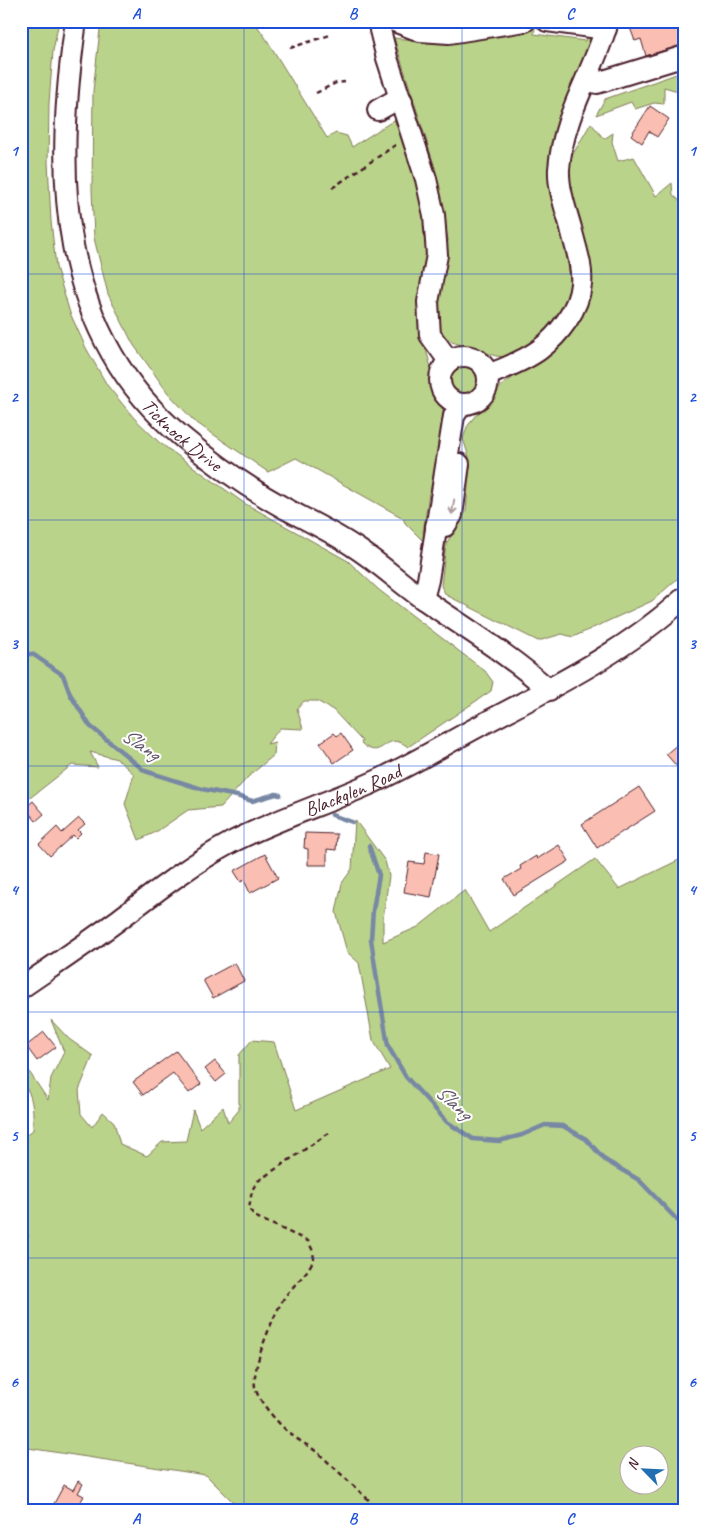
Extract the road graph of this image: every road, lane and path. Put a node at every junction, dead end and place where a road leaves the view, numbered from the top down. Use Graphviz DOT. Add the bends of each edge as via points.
graph roads {
  1 [pos="76,21"];
  2 [pos="381,21"];
  3 [pos="394,21"];
  4 [pos="525,21"];
  5 [pos="547,21"];
  6 [pos="607,25"];
  7 [pos="330,35"];
  8 [pos="290,48"];
  9 [pos="685,56"];
  10 [pos="586,80"];
  11 [pos="345,82"];
  12 [pos="316,93"];
  13 [pos="402,101"];
  14 [pos="378,110"];
  15 [pos="412,133"];
  16 [pos="332,188"];
  17 [pos="449,361"];
  18 [pos="488,375"];
  19 [pos="462,404"];
  20 [pos="685,597"];
  21 [pos="423,599"];
  22 [pos="549,690"];
  23 [pos="21,988"];
  24 [pos="329,1134"];
  25 [pos="376,1511"];
  1 -- 21 [label="street, Ticknock Drive" via="66,142 71,238 80,282 116,362 143,398 182,437 222,468 355,547"];
  2 -- 13 [label="street" via="387,58"];
  3 -- 4 [label="street" via="420,31 449,33"];
  5 -- 6 [label="street"];
  6 -- 10 [label="street"];
  7 -- 8 [label="path"];
  9 -- 10 [label="street" via="597,83"];
  10 -- 18 [label="street" via="568,121 559,171 578,257 581,284 575,308 539,350"];
  11 -- 12 [label="path"];
  13 -- 14 [label="street"];
  13 -- 15 [label="street"];
  15 -- 16 [label="path"];
  15 -- 17 [label="street" via="434,215 436,255 428,302 430,335"];
  17 -- 18 [label="street" via="456,357 472,357 480,361"];
  17 -- 19 [label="street" via="441,375 443,391 447,398"];
  18 -- 19 [label="street" via="489,383 482,397"];
  19 -- 21 [label="street" via="454,416"];
  20 -- 22 [label="street, Blackglen Road" via="623,645"];
  21 -- 22 [label="street, Ticknock Drive" via="520,664"];
  22 -- 23 [label="street, Blackglen Road" via="390,774 264,826 216,852 162,886"];
  24 -- 25 [label="path" via="258,1181 252,1190 250,1209 256,1217 308,1241 314,1258 303,1278 291,1287 279,1306 256,1368 255,1385 270,1413 288,1432 321,1456 370,1501"];
}
